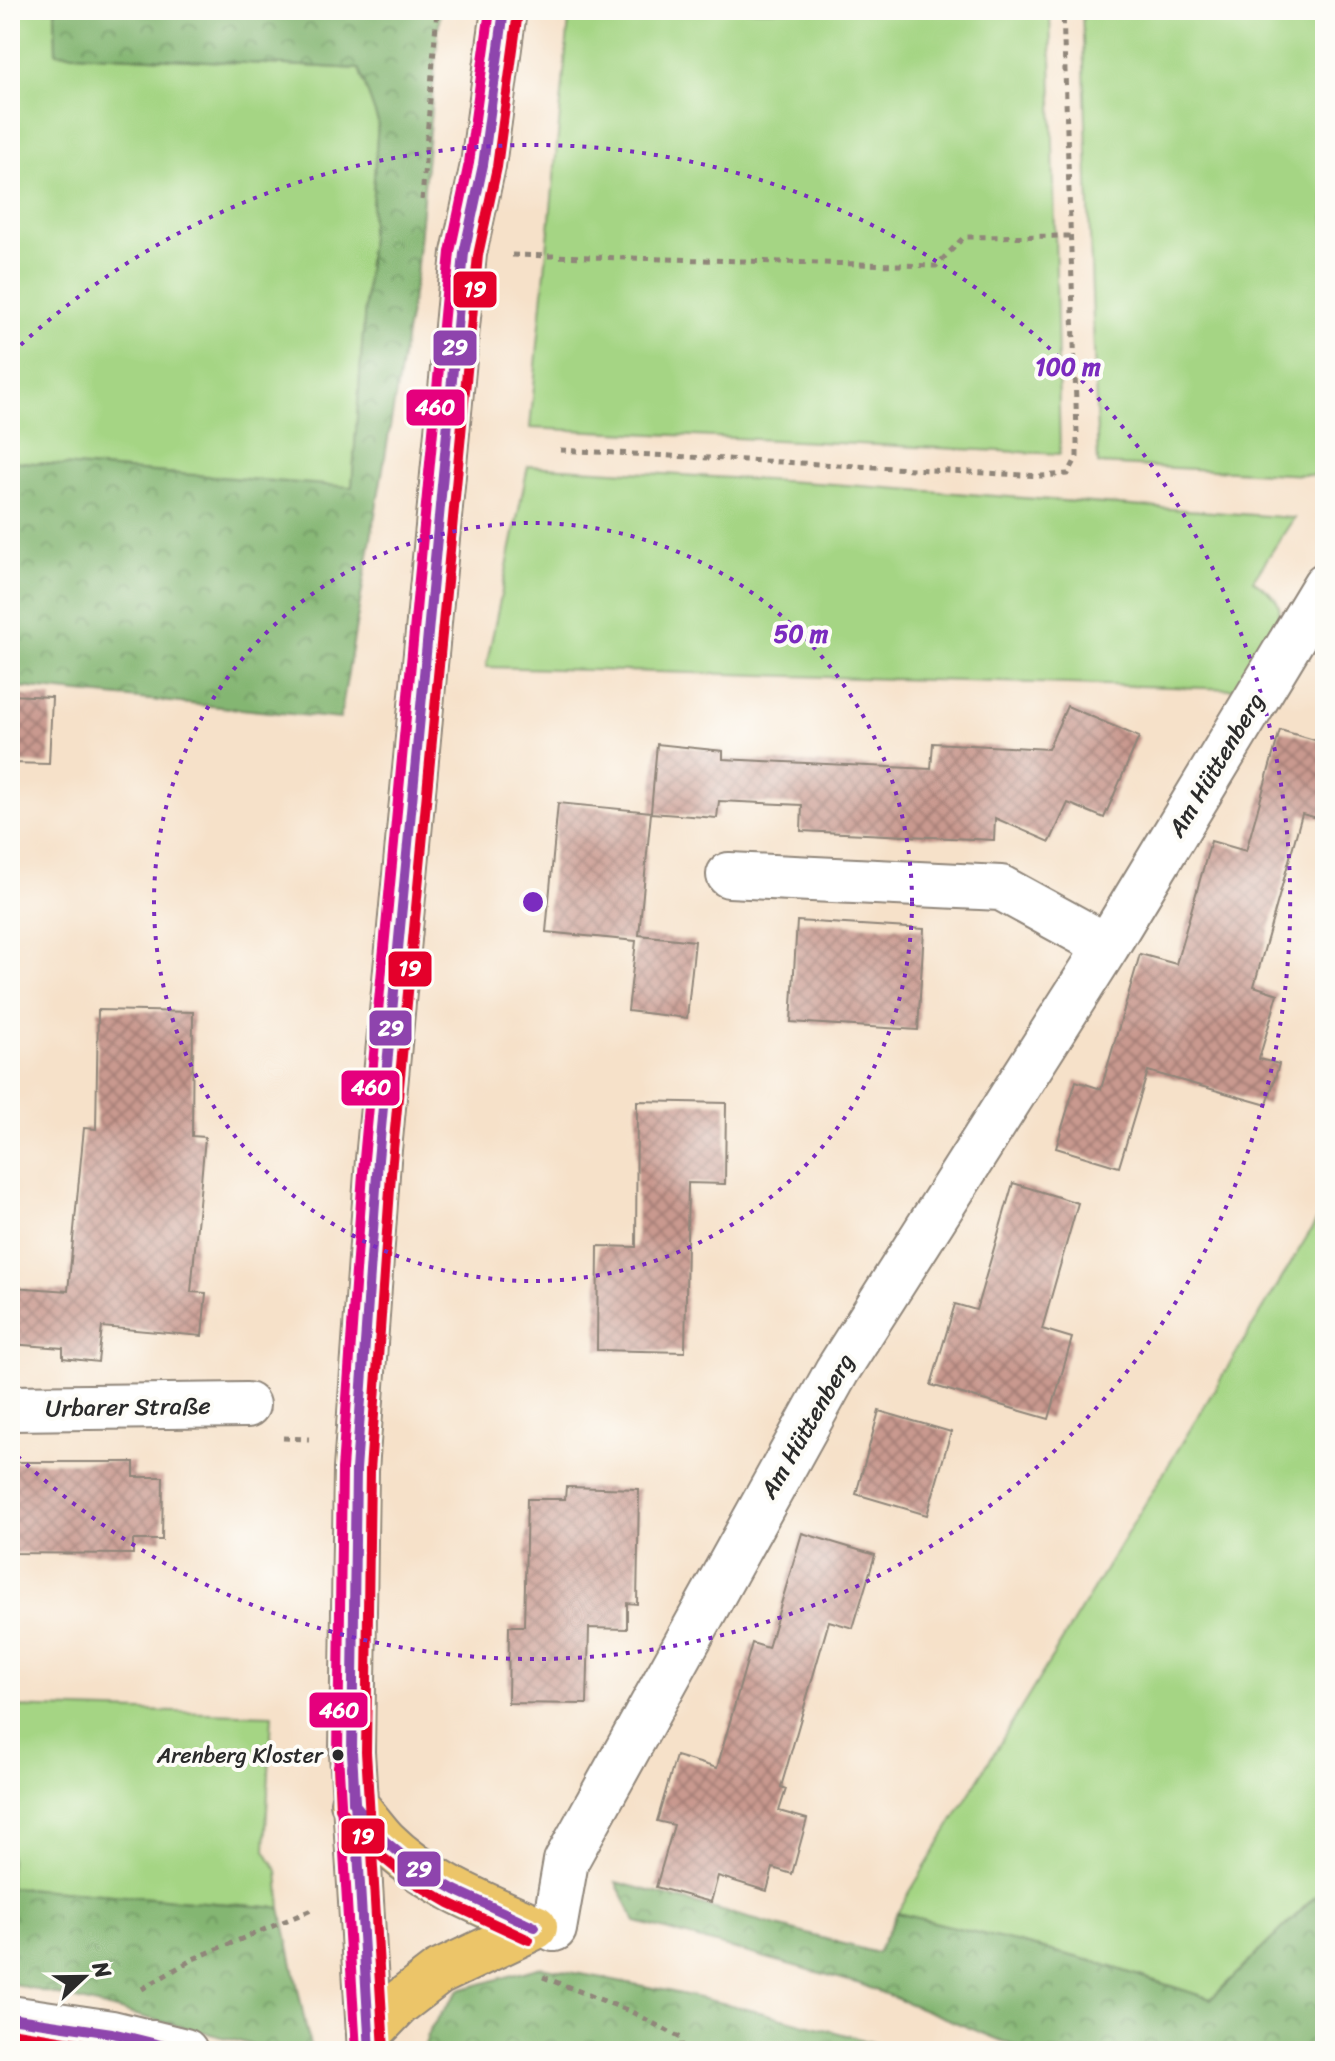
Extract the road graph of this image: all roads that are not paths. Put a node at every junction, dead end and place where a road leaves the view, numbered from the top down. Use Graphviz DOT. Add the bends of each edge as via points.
graph roads {
  1 [pos="474,10"];
  2 [pos="504,10"];
  3 [pos="464,253"];
  4 [pos="1325,585"];
  5 [pos="729,875"];
  6 [pos="1107,946"];
  7 [pos="247,1405"];
  8 [pos="10,1408"];
  9 [pos="353,1802"];
  10 [pos="554,1929"];
  11 [pos="10,2018"];
  12 [pos="369,2043"];
  13 [pos="185,2051"];
  1 -- 3 [label="main road" via="461,154"];
  2 -- 3 [label="main road" via="483,165"];
  3 -- 9 [label="main road" via="377,1175 356,1470"];
  4 -- 6 [label="street, Am Hüttenberg"];
  5 -- 6 [label="street" via="1001,888"];
  6 -- 10 [label="street, Am Hüttenberg" via="837,1371 566,1861"];
  7 -- 8 [label="street, Urbarer Straße"];
  9 -- 12 [label="main road"];
  9 -- 12 [label="main road" via="385,1841 420,1870 535,1927 438,1973 399,2003"];
  11 -- 13 [label="street" via="112,2033"];
}
